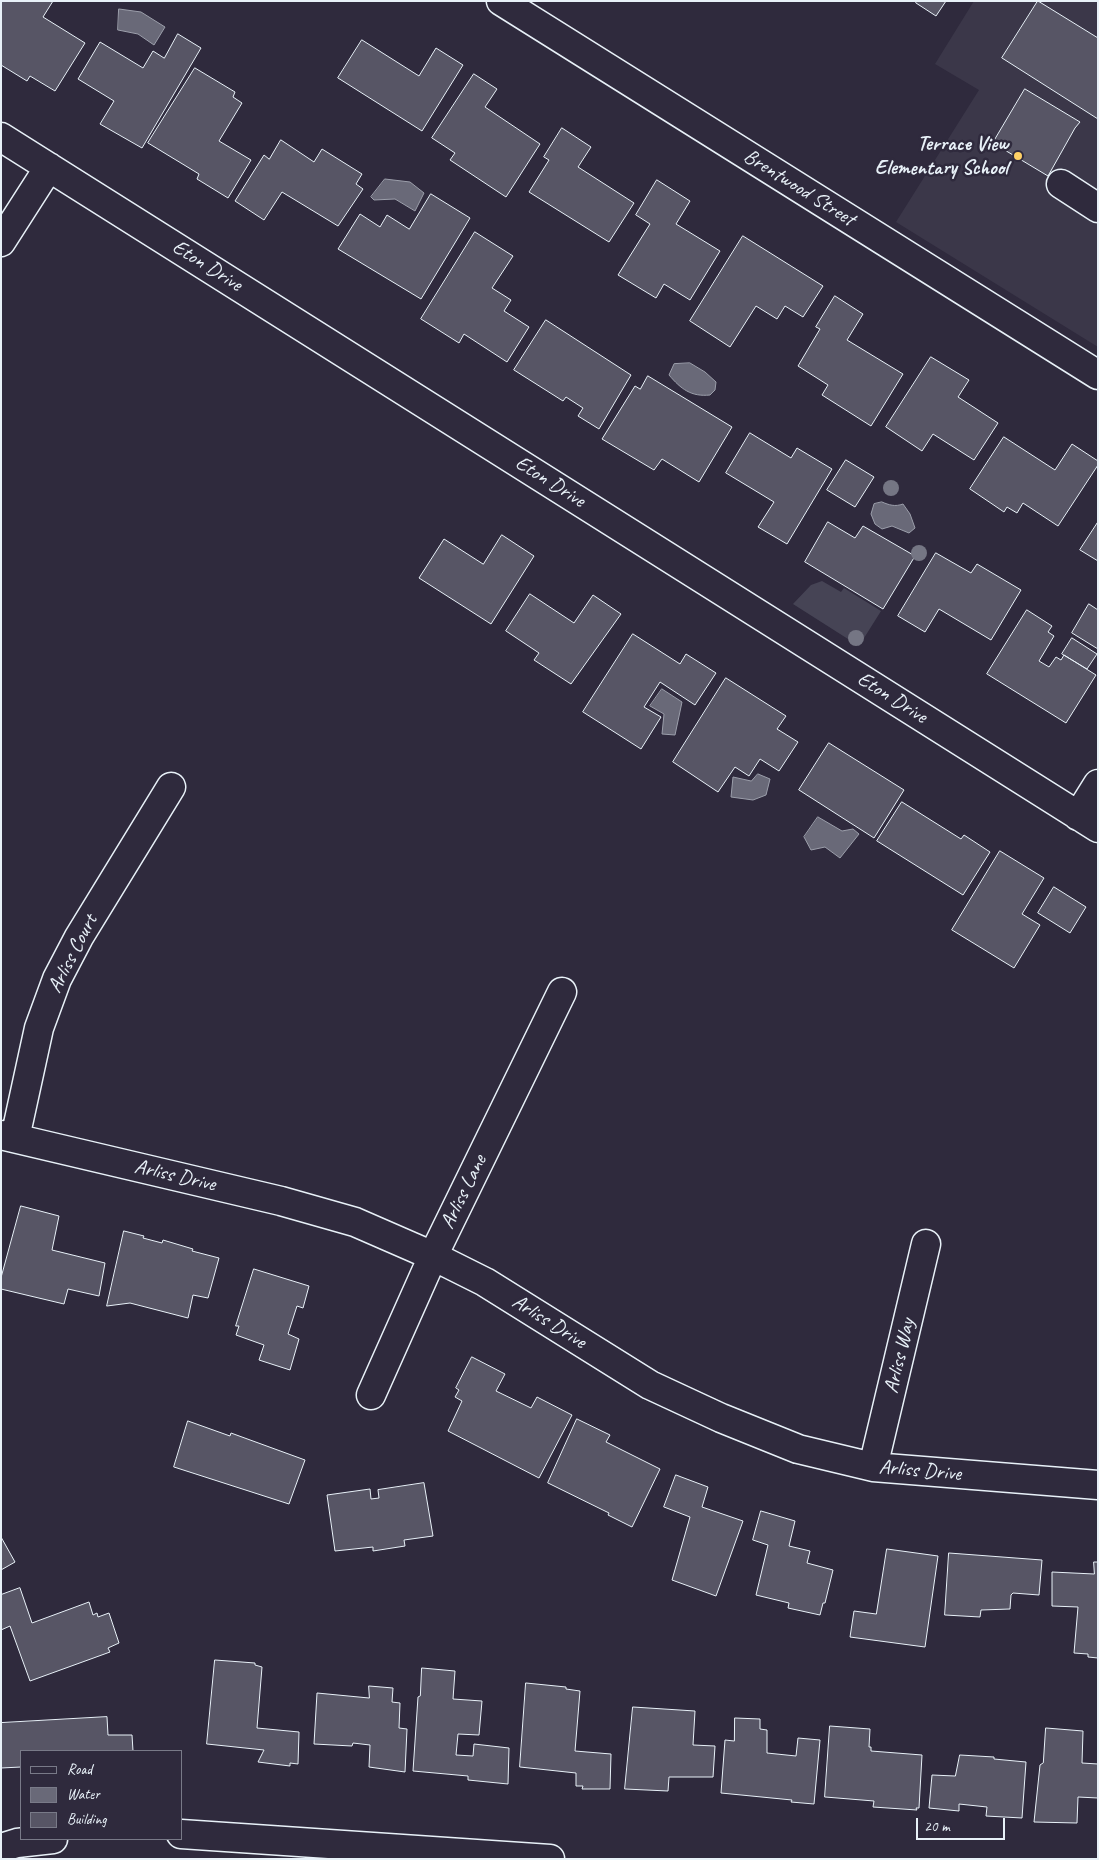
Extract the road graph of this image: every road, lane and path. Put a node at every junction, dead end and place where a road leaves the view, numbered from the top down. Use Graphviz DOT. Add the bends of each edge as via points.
graph roads {
  1 [pos="501,1"];
  2 [pos="1,137"];
  3 [pos="49,166"];
  4 [pos="1061,184"];
  5 [pos="1098,208"];
  6 [pos="1,242"];
  7 [pos="1093,364"];
  8 [pos="1098,784"];
  9 [pos="171,787"];
  10 [pos="1088,822"];
  11 [pos="562,992"];
  12 [pos="8,1136"];
  13 [pos="926,1244"];
  14 [pos="433,1256"];
  15 [pos="370,1395"];
  16 [pos="873,1467"];
  17 [pos="1098,1485"];
  18 [pos="182,1834"];
  19 [pos="46,1840"];
  20 [pos="1,1848"];
  21 [pos="550,1859"];
  1 -- 7 [label="street, Brentwood Street"];
  2 -- 3 [label="street, Eton Drive"];
  3 -- 6 [label="street"];
  3 -- 10 [label="street, Eton Drive"];
  4 -- 5 [label="street"];
  8 -- 10 [label="street"];
  9 -- 12 [label="street, Arliss Court" via="79,937 57,979 39,1028"];
  11 -- 14 [label="street, Arliss Lane"];
  12 -- 14 [label="street, Arliss Drive" via="281,1201 355,1222"];
  13 -- 16 [label="street, Arliss Way"];
  14 -- 15 [label="street, Arliss Lane"];
  14 -- 16 [label="street, Arliss Drive" via="484,1282 650,1385 798,1449"];
  16 -- 17 [label="street, Arliss Drive"];
  18 -- 21 [label="street"];
  19 -- 20 [label="street"];
}
